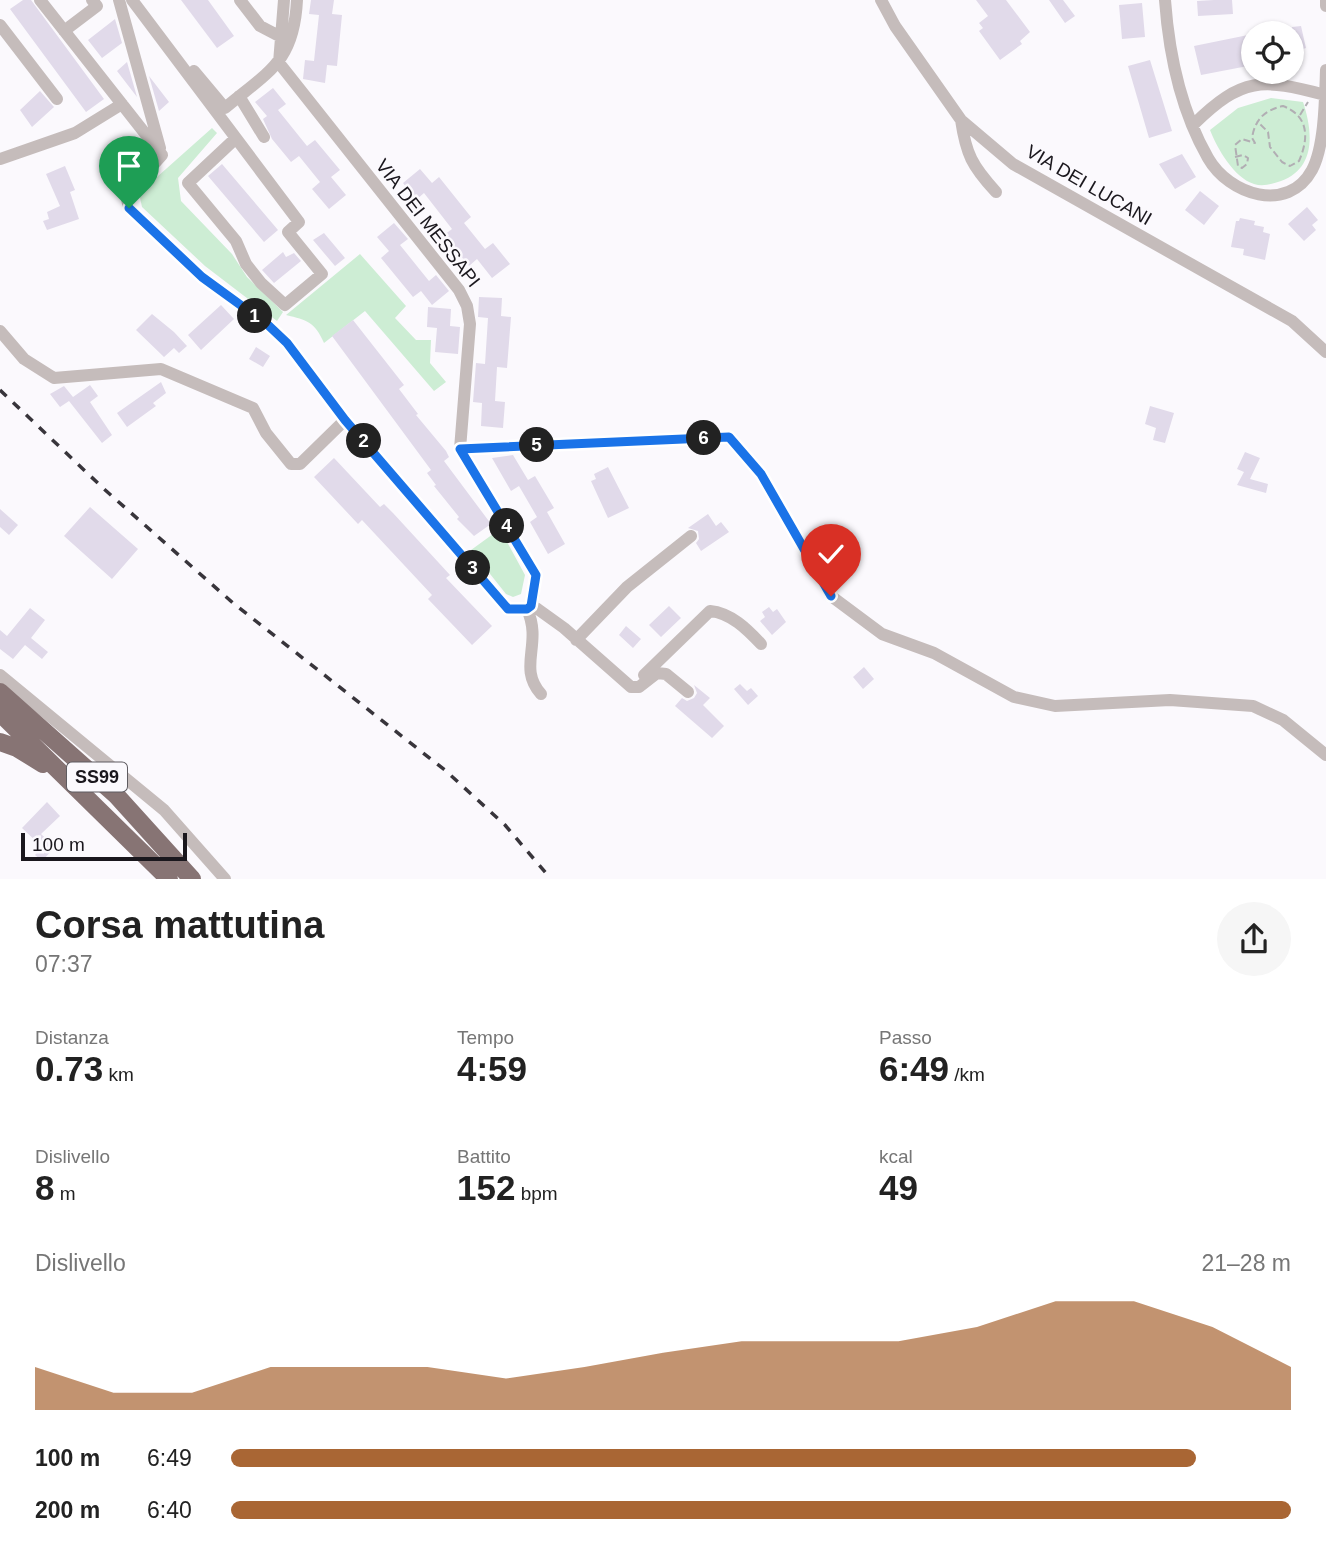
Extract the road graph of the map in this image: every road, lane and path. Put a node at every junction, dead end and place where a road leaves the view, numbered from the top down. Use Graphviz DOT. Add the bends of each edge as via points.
graph roads {
  1 [pos="40,0"];
  2 [pos="92,0"];
  3 [pos="119,0"];
  4 [pos="133,0"];
  5 [pos="240,0"];
  6 [pos="284,0"];
  7 [pos="297,0"];
  8 [pos="881,0"];
  9 [pos="1173,0"];
  10 [pos="1326,0"];
  11 [pos="1165,6"];
  12 [pos="1326,6"];
  13 [pos="0,25"];
  14 [pos="64,31"];
  15 [pos="281,37"];
  16 [pos="279,63"];
  17 [pos="1326,70"];
  18 [pos="239,96"];
  19 [pos="1319,98"];
  20 [pos="57,99"];
  21 [pos="122,104"];
  22 [pos="1299,117"];
  23 [pos="961,120"];
  24 [pos="1257,121"];
  25 [pos="1194,124"];
  26 [pos="264,137"];
  27 [pos="235,139"];
  28 [pos="162,155"];
  29 [pos="1235,157"];
  30 [pos="0,159"];
  31 [pos="996,192"];
  32 [pos="0,331"];
  33 [pos="1326,352"];
  34 [pos="345,420"];
  35 [pos="460,449"];
  36 [pos="691,536"];
  37 [pos="529,607"];
  38 [pos="576,640"];
  39 [pos="761,644"];
  40 [pos="0,675"];
  41 [pos="631,687"];
  42 [pos="0,692"];
  43 [pos="688,692"];
  44 [pos="541,694"];
  45 [pos="0,713"];
  46 [pos="0,742"];
  47 [pos="1326,755"];
  48 [pos="167,877"];
  49 [pos="192,877"];
  50 [pos="225,879"];
  1 -- 14 [label="street"];
  2 -- 14 [label="street" via="97,6"];
  3 -- 28 [label="street"];
  4 -- 18 [label="street" via="225,108"];
  4 -- 27 [label="street"];
  5 -- 15 [label="street" via="260,26"];
  6 -- 15 [label="street"];
  7 -- 16 [label="street" via="290,46"];
  8 -- 23 [label="street, VIA DEI LUCANI"];
  9 -- 11 [label="street"];
  10 -- 12 [label="street"];
  11 -- 25 [label="street" via="1173,72"];
  13 -- 20 [label="street"];
  14 -- 21 [label="street"];
  15 -- 16 [label="street"];
  16 -- 18 [label="street"];
  16 -- 35 [label="street, VIA DEI MESSAPI" via="467,306 470,324"];
  17 -- 19 [label="street"];
  18 -- 26 [label="street"];
  19 -- 22 [label="path" via="1308,102"];
  19 -- 25 [label="street" via="1284,84 1258,83 1229,93"];
  19 -- 25 [label="street" via="1318,153 1312,171 1294,188 1279,194 1248,193 1231,185 1209,159"];
  21 -- 28 [label="street"];
  21 -- 30 [label="street" via="75,133"];
  22 -- 24 [label="path" via="1283,106"];
  22 -- 24 [label="path" via="1305,124 1304,150 1290,166 1270,147 1268,132"];
  23 -- 31 [label="street" via="965,151"];
  23 -- 33 [label="street, VIA DEI LUCANI" via="1013,164 1292,321"];
  24 -- 29 [label="path" via="1255,143 1238,141"];
  27 -- 27 [label="street" via="299,222 288,232 322,274 285,305 261,284 236,241 188,183"];
  28 -- 34 [label="street" via="126,195 129,208 202,277 287,343"];
  32 -- 34 [label="street" via="24,359 54,378 161,369 253,408 291,464 300,464"];
  34 -- 37 [label="street" via="508,609"];
  35 -- 37 [label="street" via="536,575"];
  35 -- 47 [label="street" via="729,437 761,474 831,596 882,634 934,653 1014,697 1055,706 1170,700 1253,706 1283,720"];
  36 -- 38 [label="street" via="627,587"];
  37 -- 38 [label="street"];
  37 -- 44 [label="street" via="534,631 529,676"];
  38 -- 41 [label="street"];
  39 -- 41 [label="street" via="723,613 710,611"];
  40 -- 50 [label="street" via="145,792"];
  41 -- 43 [label="street" via="639,687 657,673 666,674"];
  42 -- 49 [label="highway, SS99" via="116,795"];
  45 -- 48 [label="highway, SS99"];
  46 -- 48 [label="highway" via="36,758"];
}
